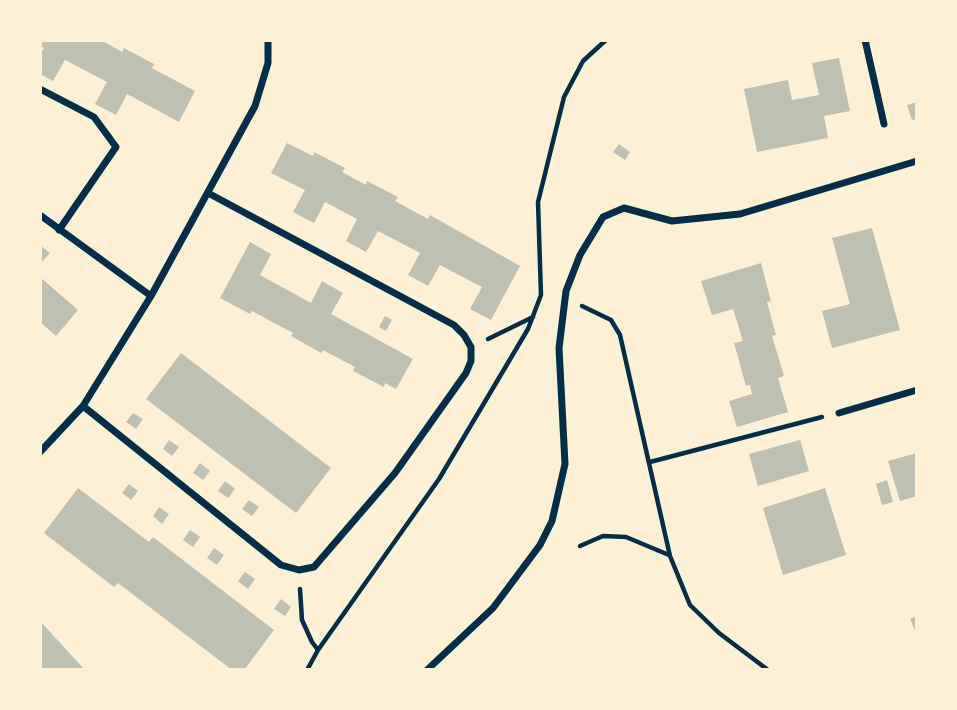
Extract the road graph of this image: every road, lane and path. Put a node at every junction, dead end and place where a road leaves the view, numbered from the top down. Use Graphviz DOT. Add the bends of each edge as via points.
graph roads {
  1 [pos="268,40"];
  2 [pos="606,40"];
  3 [pos="865,40"];
  4 [pos="40,89"];
  5 [pos="884,124"];
  6 [pos="917,161"];
  7 [pos="208,193"];
  8 [pos="40,215"];
  9 [pos="59,230"];
  10 [pos="541,295"];
  11 [pos="151,296"];
  12 [pos="565,301"];
  13 [pos="533,317"];
  14 [pos="471,346"];
  15 [pos="917,390"];
  16 [pos="83,406"];
  17 [pos="839,412"];
  18 [pos="40,452"];
  19 [pos="650,462"];
  20 [pos="580,546"];
  21 [pos="670,555"];
  22 [pos="299,570"];
  23 [pos="318,650"];
  24 [pos="307,670"];
  25 [pos="427,670"];
  26 [pos="768,670"];
  1 -- 7 [label="street" via="268,63 256,106"];
  2 -- 10 [label="path" via="583,61 564,97 538,202"];
  3 -- 5 [label="street"];
  4 -- 9 [label="street" via="94,117 116,147"];
  6 -- 12 [label="street" via="740,215 672,220 624,208 603,217 580,255"];
  7 -- 11 [label="street"];
  7 -- 14 [label="street" via="454,326"];
  8 -- 9 [label="street"];
  9 -- 11 [label="street"];
  10 -- 12 [label="path"];
  10 -- 13 [label="path"];
  11 -- 16 [label="street"];
  12 -- 19 [label="path" via="589,307 611,320 620,335"];
  12 -- 25 [label="street" via="559,348 565,464 552,521 540,545 493,608"];
  13 -- 14 [label="path"];
  13 -- 23 [label="path" via="439,479"];
  14 -- 22 [label="street" via="466,373 395,473 314,567"];
  15 -- 17 [label="street"];
  16 -- 18 [label="street"];
  16 -- 22 [label="street" via="281,565"];
  17 -- 19 [label="path"];
  19 -- 21 [label="path"];
  20 -- 21 [label="path" via="603,536 626,537"];
  21 -- 26 [label="path" via="690,605 719,634"];
  22 -- 23 [label="path" via="300,612"];
  23 -- 24 [label="path"];
}
